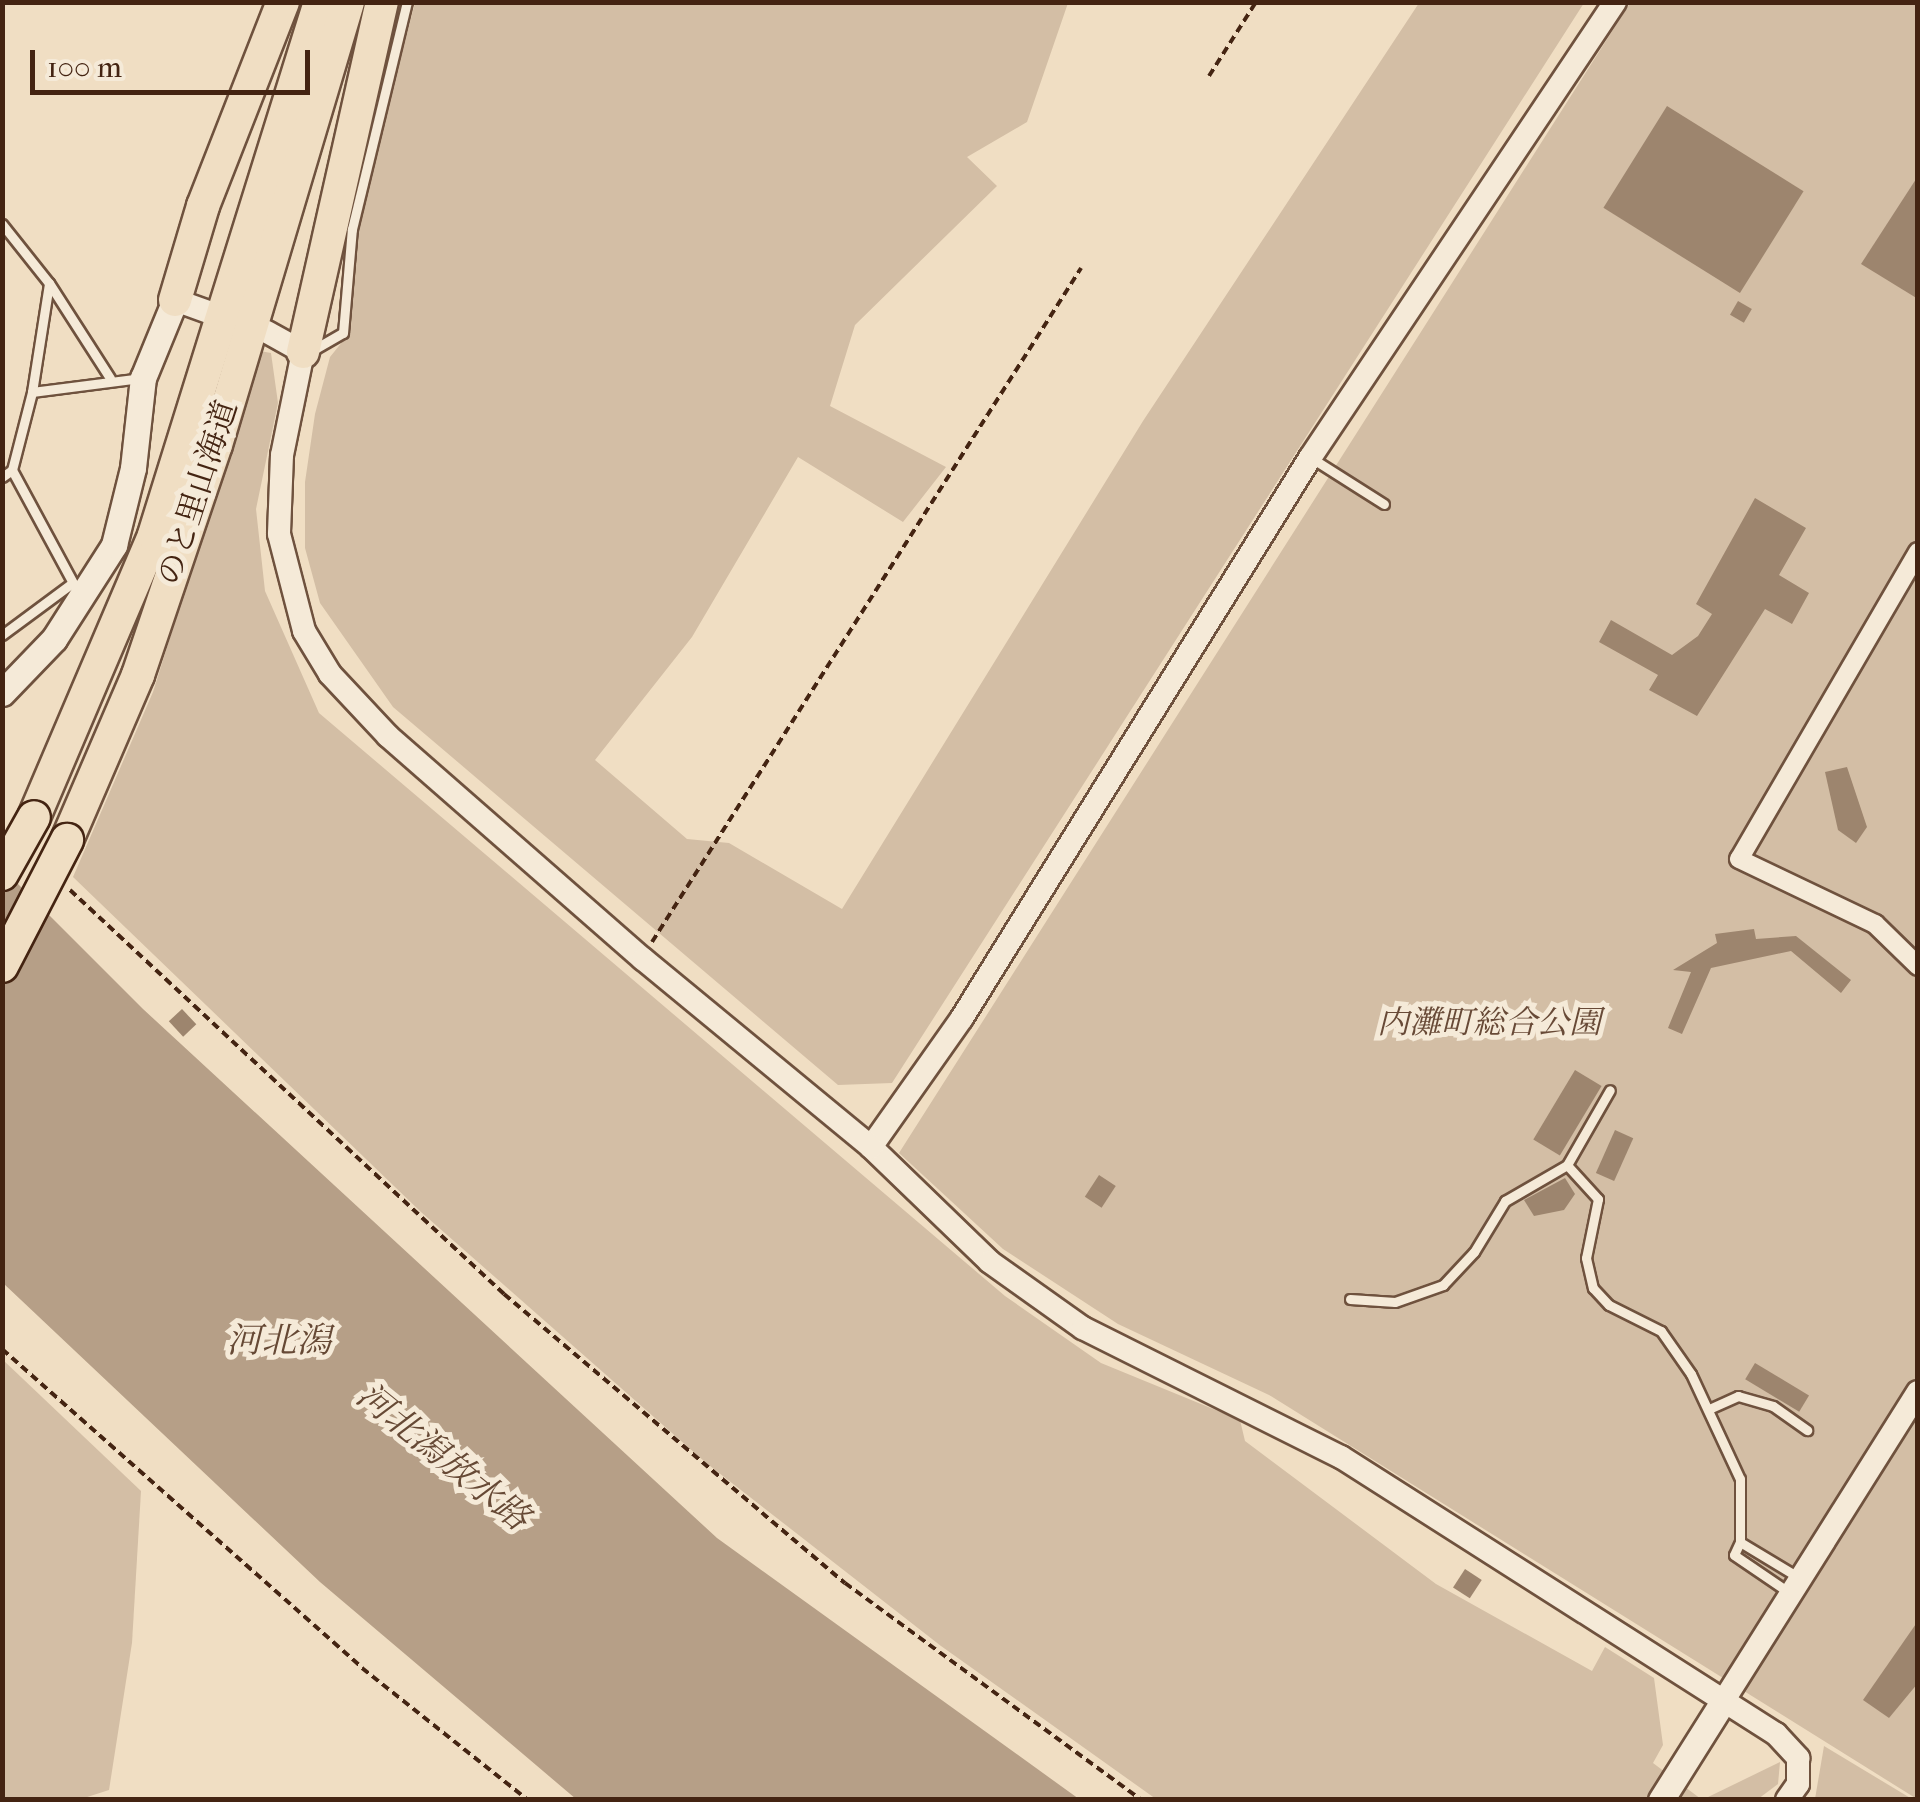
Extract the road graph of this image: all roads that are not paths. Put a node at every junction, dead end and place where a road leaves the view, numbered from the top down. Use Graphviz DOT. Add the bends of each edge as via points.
graph roads {
  1 [pos="283,2"];
  2 [pos="320,2"];
  3 [pos="348,2"];
  4 [pos="382,2"];
  5 [pos="407,2"];
  6 [pos="1615,2"];
  7 [pos="2,224"];
  8 [pos="49,283"];
  9 [pos="175,300"];
  10 [pos="214,314"];
  11 [pos="267,332"];
  12 [pos="303,352"];
  13 [pos="110,378"];
  14 [pos="143,378"];
  15 [pos="32,392"];
  16 [pos="1310,458"];
  17 [pos="12,470"];
  18 [pos="2,477"];
  19 [pos="1384,504"];
  20 [pos="1918,552"];
  21 [pos="77,591"];
  22 [pos="2,635"];
  23 [pos="2,693"];
  24 [pos="2,874"];
  25 [pos="2,966"];
  26 [pos="1918,966"];
  27 [pos="1610,1090"];
  28 [pos="871,1146"];
  29 [pos="1566,1164"];
  30 [pos="1350,1300"];
  31 [pos="1918,1392"];
  32 [pos="1709,1409"];
  33 [pos="1808,1430"];
  34 [pos="1740,1542"];
  35 [pos="1795,1585"];
  36 [pos="1724,1700"];
  37 [pos="1661,1800"];
  38 [pos="1787,1800"];
  1 -- 9 [label="highway" via="202,206"];
  2 -- 24 [label="highway, のと里山海道, bridge" via="154,535 34,818"];
  3 -- 25 [label="highway, のと里山海道, bridge" via="205,478 138,674 67,840"];
  4 -- 12 [label="highway"];
  5 -- 12 [label="lane" via="352,228 342,333"];
  6 -- 16 [label="street"];
  7 -- 8 [label="lane"];
  8 -- 13 [label="lane"];
  8 -- 15 [label="lane"];
  9 -- 10 [label="street"];
  9 -- 14 [label="main road"];
  11 -- 12 [label="street"];
  12 -- 28 [label="street" via="278,499 282,550 304,631 357,707 643,959"];
  13 -- 14 [label="lane"];
  13 -- 15 [label="lane"];
  14 -- 21 [label="main road" via="126,508 114,545"];
  15 -- 17 [label="lane"];
  16 -- 19 [label="lane"];
  16 -- 28 [label="street" via="962,1018"];
  17 -- 18 [label="lane"];
  17 -- 21 [label="lane"];
  20 -- 26 [label="street" via="1739,858 1875,924"];
  21 -- 22 [label="lane"];
  21 -- 23 [label="main road"];
  27 -- 29 [label="lane"];
  28 -- 36 [label="street" via="990,1262 1082,1328 1341,1457"];
  29 -- 30 [label="lane" via="1505,1201 1474,1252 1442,1285 1395,1302"];
  29 -- 32 [label="lane" via="1598,1199 1586,1258 1593,1288 1609,1305 1661,1331"];
  31 -- 35 [label="street"];
  32 -- 33 [label="lane" via="1738,1396 1773,1406"];
  32 -- 34 [label="lane" via="1740,1479"];
  34 -- 35 [label="lane"];
  34 -- 35 [label="lane" via="1734,1555"];
  35 -- 36 [label="street"];
  36 -- 37 [label="main road"];
  36 -- 38 [label="street" via="1794,1749 1800,1775"];
}
